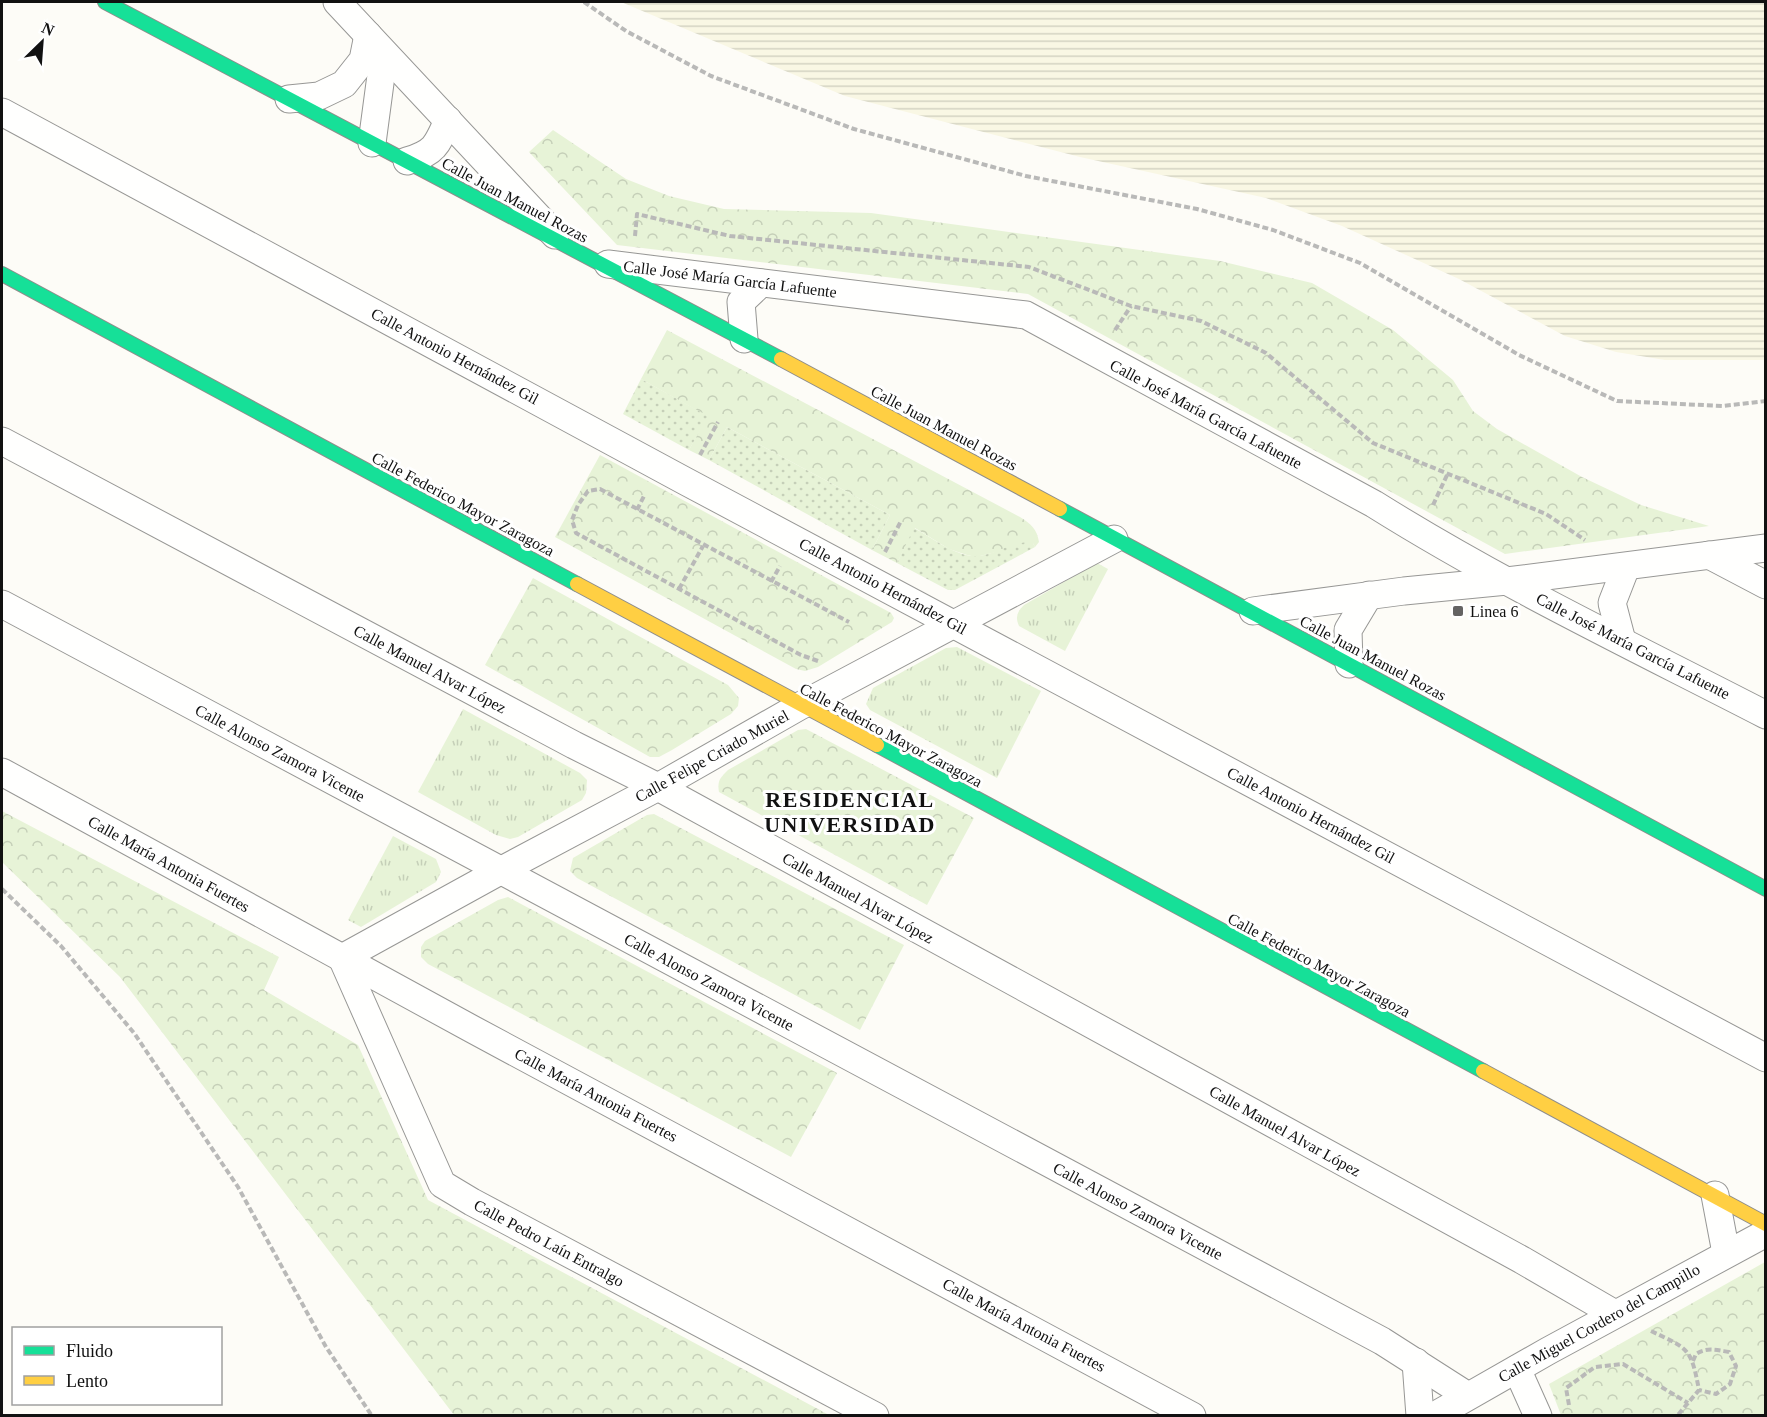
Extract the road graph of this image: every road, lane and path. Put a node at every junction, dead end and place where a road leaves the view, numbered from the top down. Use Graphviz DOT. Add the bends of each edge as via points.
graph roads {
  1 [pos="105,2"];
  2 [pos="337,2"];
  3 [pos="584,2"];
  4 [pos="368,35"];
  5 [pos="289,99"];
  6 [pos="2,112"];
  7 [pos="448,120"];
  8 [pos="372,143"];
  9 [pos="407,161"];
  10 [pos="564,244"];
  11 [pos="599,263"];
  12 [pos="2,274"];
  13 [pos="761,283"];
  14 [pos="744,339"];
  15 [pos="1766,401"];
  16 [pos="718,422"];
  17 [pos="2,441"];
  18 [pos="686,481"];
  19 [pos="647,491"];
  20 [pos="637,510"];
  21 [pos="1114,539"];
  22 [pos="703,546"];
  23 [pos="1766,548"];
  24 [pos="1709,555"];
  25 [pos="782,562"];
  26 [pos="1626,567"];
  27 [pos="1507,581"];
  28 [pos="771,582"];
  29 [pos="1766,585"];
  30 [pos="679,589"];
  31 [pos="1369,595"];
  32 [pos="2,604"];
  33 [pos="1253,612"];
  34 [pos="849,622"];
  35 [pos="956,625"];
  36 [pos="1622,641"];
  37 [pos="826,664"];
  38 [pos="1349,664"];
  39 [pos="801,706"];
  40 [pos="1766,715"];
  41 [pos="2,772"];
  42 [pos="658,787"];
  43 [pos="500,871"];
  44 [pos="2,889"];
  45 [pos="1766,889"];
  46 [pos="342,958"];
  47 [pos="1766,1058"];
  48 [pos="1715,1195"];
  49 [pos="1766,1224"];
  50 [pos="1766,1233"];
  51 [pos="1726,1253"];
  52 [pos="1615,1314"];
  53 [pos="1693,1361"];
  54 [pos="1416,1362"];
  55 [pos="1517,1369"];
  56 [pos="1699,1390"];
  57 [pos="1468,1396"];
  58 [pos="1688,1403"];
  59 [pos="1569,1405"];
  60 [pos="372,1416"];
  61 [pos="875,1416"];
  62 [pos="1192,1416"];
  63 [pos="1420,1416"];
  64 [pos="1434,1416"];
  65 [pos="1538,1416"];
  66 [pos="1677,1416"];
  1 -- 5 [label="street, Calle Juan Manuel Rozas"];
  2 -- 4 [label="street"];
  3 -- 15 [label="path" via="626,31 711,76 854,129 1026,176 1197,209 1273,230 1360,263 1519,355 1617,401 1723,406"];
  4 -- 5 [label="street" via="363,60 344,84 319,96"];
  4 -- 7 [label="street"];
  4 -- 8 [label="street" via="382,68"];
  5 -- 8 [label="street, Calle Juan Manuel Rozas"];
  6 -- 18 [label="street, Calle Antonio Hernández Gil"];
  7 -- 9 [label="street" via="440,140 426,155"];
  7 -- 10 [label="street"];
  8 -- 9 [label="street, Calle Juan Manuel Rozas"];
  9 -- 10 [label="street, Calle Juan Manuel Rozas"];
  10 -- 11 [label="street, Calle Juan Manuel Rozas"];
  11 -- 13 [label="street, Calle José María García Lafuente"];
  11 -- 14 [label="street, Calle Juan Manuel Rozas"];
  12 -- 39 [label="street, Calle Federico Mayor Zaragoza"];
  13 -- 14 [label="street" via="741,302"];
  13 -- 27 [label="street, Calle José María García Lafuente" via="1026,315 1374,504"];
  14 -- 21 [label="street, Calle Juan Manuel Rozas"];
  16 -- 18 [label="path"];
  17 -- 42 [label="street, Calle Manuel Alvar López"];
  18 -- 35 [label="street, Calle Antonio Hernández Gil"];
  19 -- 20 [label="path"];
  20 -- 22 [label="path"];
  20 -- 30 [label="path" via="600,489 588,491 572,520 576,533"];
  21 -- 33 [label="street, Calle Juan Manuel Rozas"];
  21 -- 35 [label="street, Calle Felipe Criado Muriel"];
  22 -- 28 [label="path"];
  22 -- 30 [label="path"];
  23 -- 24 [label="street"];
  24 -- 26 [label="street"];
  24 -- 29 [label="street"];
  25 -- 28 [label="path"];
  26 -- 27 [label="street"];
  26 -- 36 [label="street" via="1612,603"];
  27 -- 31 [label="street"];
  27 -- 36 [label="street, Calle José María García Lafuente"];
  28 -- 34 [label="path"];
  30 -- 37 [label="path" via="801,655"];
  31 -- 33 [label="street"];
  31 -- 38 [label="street" via="1348,630"];
  32 -- 43 [label="street, Calle Alonso Zamora Vicente"];
  33 -- 38 [label="street, Calle Juan Manuel Rozas"];
  35 -- 39 [label="street, Calle Felipe Criado Muriel"];
  35 -- 47 [label="street, Calle Antonio Hernández Gil"];
  36 -- 40 [label="street, Calle José María García Lafuente"];
  38 -- 45 [label="street, Calle Juan Manuel Rozas"];
  39 -- 42 [label="street, Calle Felipe Criado Muriel"];
  39 -- 48 [label="street, Calle Federico Mayor Zaragoza"];
  41 -- 46 [label="street, Calle María Antonia Fuertes"];
  42 -- 43 [label="street, Calle Felipe Criado Muriel"];
  42 -- 52 [label="street, Calle Manuel Alvar López"];
  43 -- 46 [label="street, Calle Felipe Criado Muriel"];
  43 -- 54 [label="street, Calle Alonso Zamora Vicente"];
  44 -- 60 [label="path" via="61,946 134,1033 238,1187 326,1347"];
  46 -- 61 [label="street, Calle Pedro Laín Entralgo" via="442,1184"];
  46 -- 62 [label="street, Calle María Antonia Fuertes"];
  48 -- 49 [label="street, Calle Federico Mayor Zaragoza"];
  48 -- 51 [label="street"];
  50 -- 51 [label="street, Calle Miguel Cordero del Campillo"];
  51 -- 52 [label="street, Calle Miguel Cordero del Campillo"];
  52 -- 53 [label="path" via="1682,1346"];
  52 -- 55 [label="street, Calle Miguel Cordero del Campillo"];
  53 -- 56 [label="path"];
  53 -- 56 [label="path" via="1696,1354 1712,1349 1729,1352 1736,1366 1730,1384 1716,1394"];
  54 -- 57 [label="street, Calle Alonso Zamora Vicente"];
  54 -- 63 [label="street"];
  55 -- 57 [label="street, Calle Miguel Cordero del Campillo"];
  55 -- 65 [label="street"];
  56 -- 58 [label="path"];
  57 -- 64 [label="street, Calle Miguel Cordero del Campillo"];
  58 -- 59 [label="path" via="1623,1364 1595,1367 1566,1388"];
  58 -- 66 [label="path"];
}
